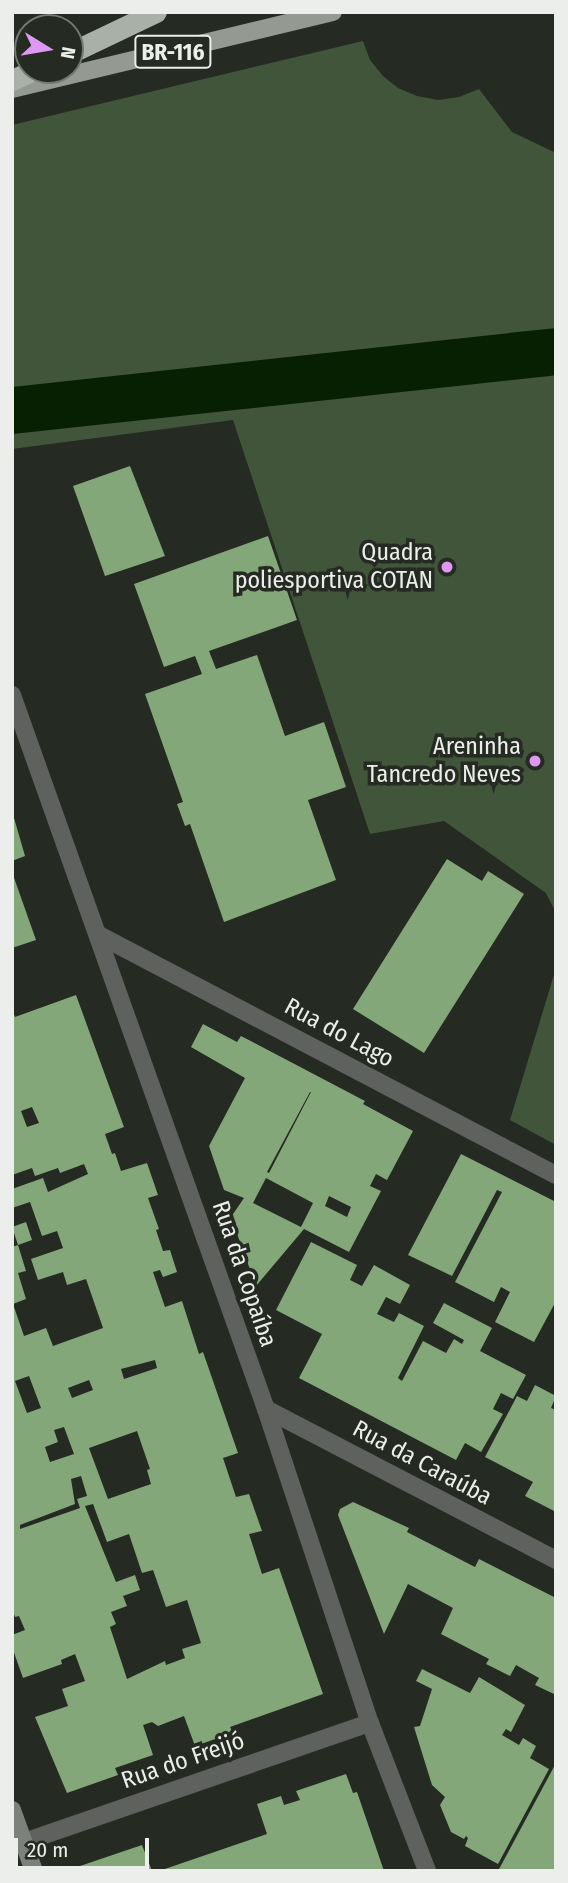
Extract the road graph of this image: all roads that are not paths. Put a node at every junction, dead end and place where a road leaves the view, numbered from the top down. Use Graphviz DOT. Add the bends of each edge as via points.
graph roads {
  1 [pos="156,12"];
  2 [pos="333,12"];
  3 [pos="84,45"];
  4 [pos="12,89"];
  5 [pos="12,695"];
  6 [pos="99,935"];
  7 [pos="556,1175"];
  8 [pos="265,1409"];
  9 [pos="556,1560"];
  10 [pos="370,1723"];
  11 [pos="12,1810"];
  12 [pos="18,1842"];
  13 [pos="430,1868"];
  14 [pos="34,1871"];
  1 -- 3 [label="highway"];
  2 -- 4 [label="main road, BR-116"];
  5 -- 6 [label="street, Rua da Copaíba"];
  6 -- 7 [label="street, Rua do Lago"];
  6 -- 8 [label="street, Rua da Copaíba"];
  8 -- 9 [label="street, Rua da Caraúba"];
  8 -- 10 [label="street, Rua da Copaíba"];
  10 -- 12 [label="street, Rua do Freijó"];
  10 -- 13 [label="street, Rua da Copaíba"];
  11 -- 12 [label="street"];
  12 -- 14 [label="street"];
}
